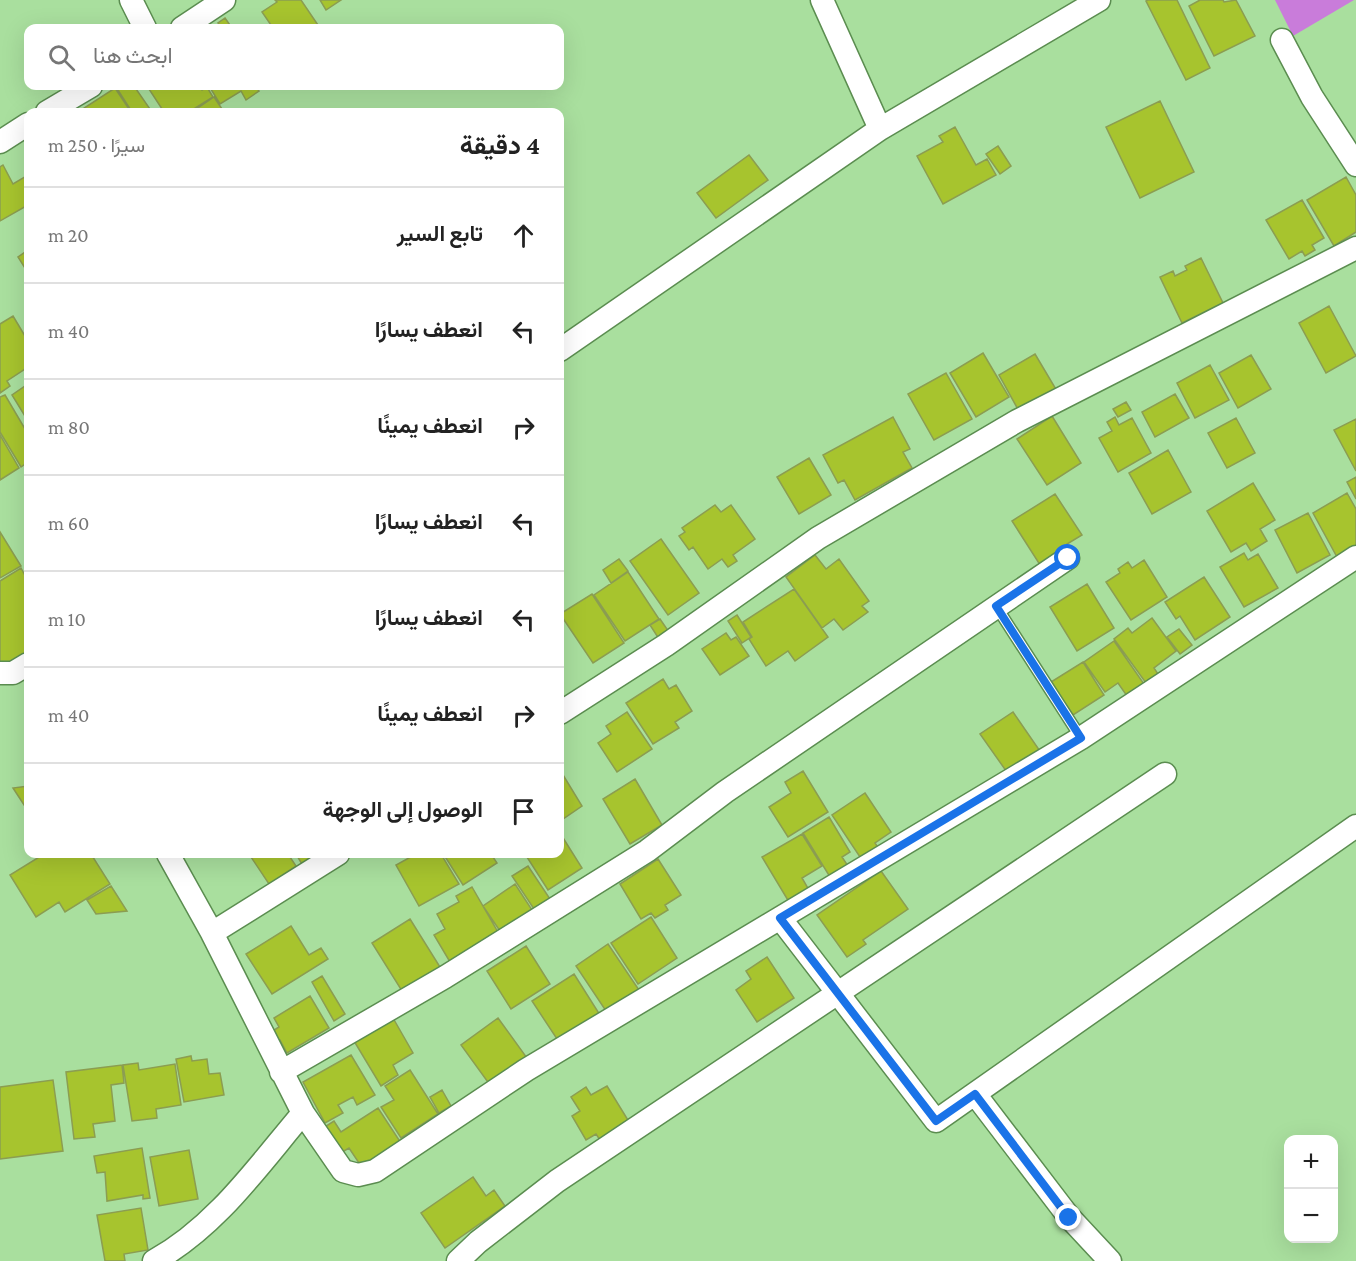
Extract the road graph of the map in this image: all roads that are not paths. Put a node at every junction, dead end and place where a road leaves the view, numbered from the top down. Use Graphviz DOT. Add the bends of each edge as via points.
graph roads {
  1 [pos="131,0"];
  2 [pos="224,0"];
  3 [pos="822,0"];
  4 [pos="1099,0"];
  5 [pos="143,24"];
  6 [pos="188,24"];
  7 [pos="1282,40"];
  8 [pos="84,90"];
  9 [pos="54,108"];
  10 [pos="24,127"];
  11 [pos="880,129"];
  12 [pos="0,142"];
  13 [pos="1356,165"];
  14 [pos="1356,248"];
  15 [pos="564,347"];
  16 [pos="1356,557"];
  17 [pos="1068,558"];
  18 [pos="996,606"];
  19 [pos="24,666"];
  20 [pos="0,673"];
  21 [pos="564,710"];
  22 [pos="1081,738"];
  23 [pos="1166,774"];
  24 [pos="1356,826"];
  25 [pos="170,858"];
  26 [pos="332,858"];
  27 [pos="780,918"];
  28 [pos="212,933"];
  29 [pos="837,994"];
  30 [pos="281,1072"];
  31 [pos="975,1094"];
  32 [pos="303,1113"];
  33 [pos="154,1261"];
  34 [pos="458,1261"];
  35 [pos="1110,1261"];
  1 -- 5 [label="street"];
  2 -- 6 [label="street"];
  3 -- 11 [label="street"];
  4 -- 11 [label="street"];
  7 -- 13 [label="street" via="1312,97"];
  8 -- 9 [label="street"];
  10 -- 12 [label="street"];
  11 -- 15 [label="street"];
  14 -- 21 [label="street" via="1017,421 818,538 666,645"];
  16 -- 22 [label="street"];
  17 -- 18 [label="street"];
  18 -- 22 [label="lane"];
  18 -- 30 [label="street" via="725,792 647,851 445,977"];
  19 -- 20 [label="street" via="13,673"];
  22 -- 27 [label="street"];
  23 -- 29 [label="street"];
  24 -- 31 [label="street"];
  25 -- 28 [label="street"];
  26 -- 28 [label="street"];
  27 -- 29 [label="street"];
  27 -- 32 [label="street" via="526,1070 375,1171 358,1175 343,1171"];
  28 -- 30 [label="street"];
  29 -- 31 [label="street" via="936,1121"];
  29 -- 34 [label="street" via="557,1181"];
  30 -- 32 [label="street"];
  31 -- 35 [label="street" via="1069,1218"];
  32 -- 33 [label="street" via="214,1218"];
}
